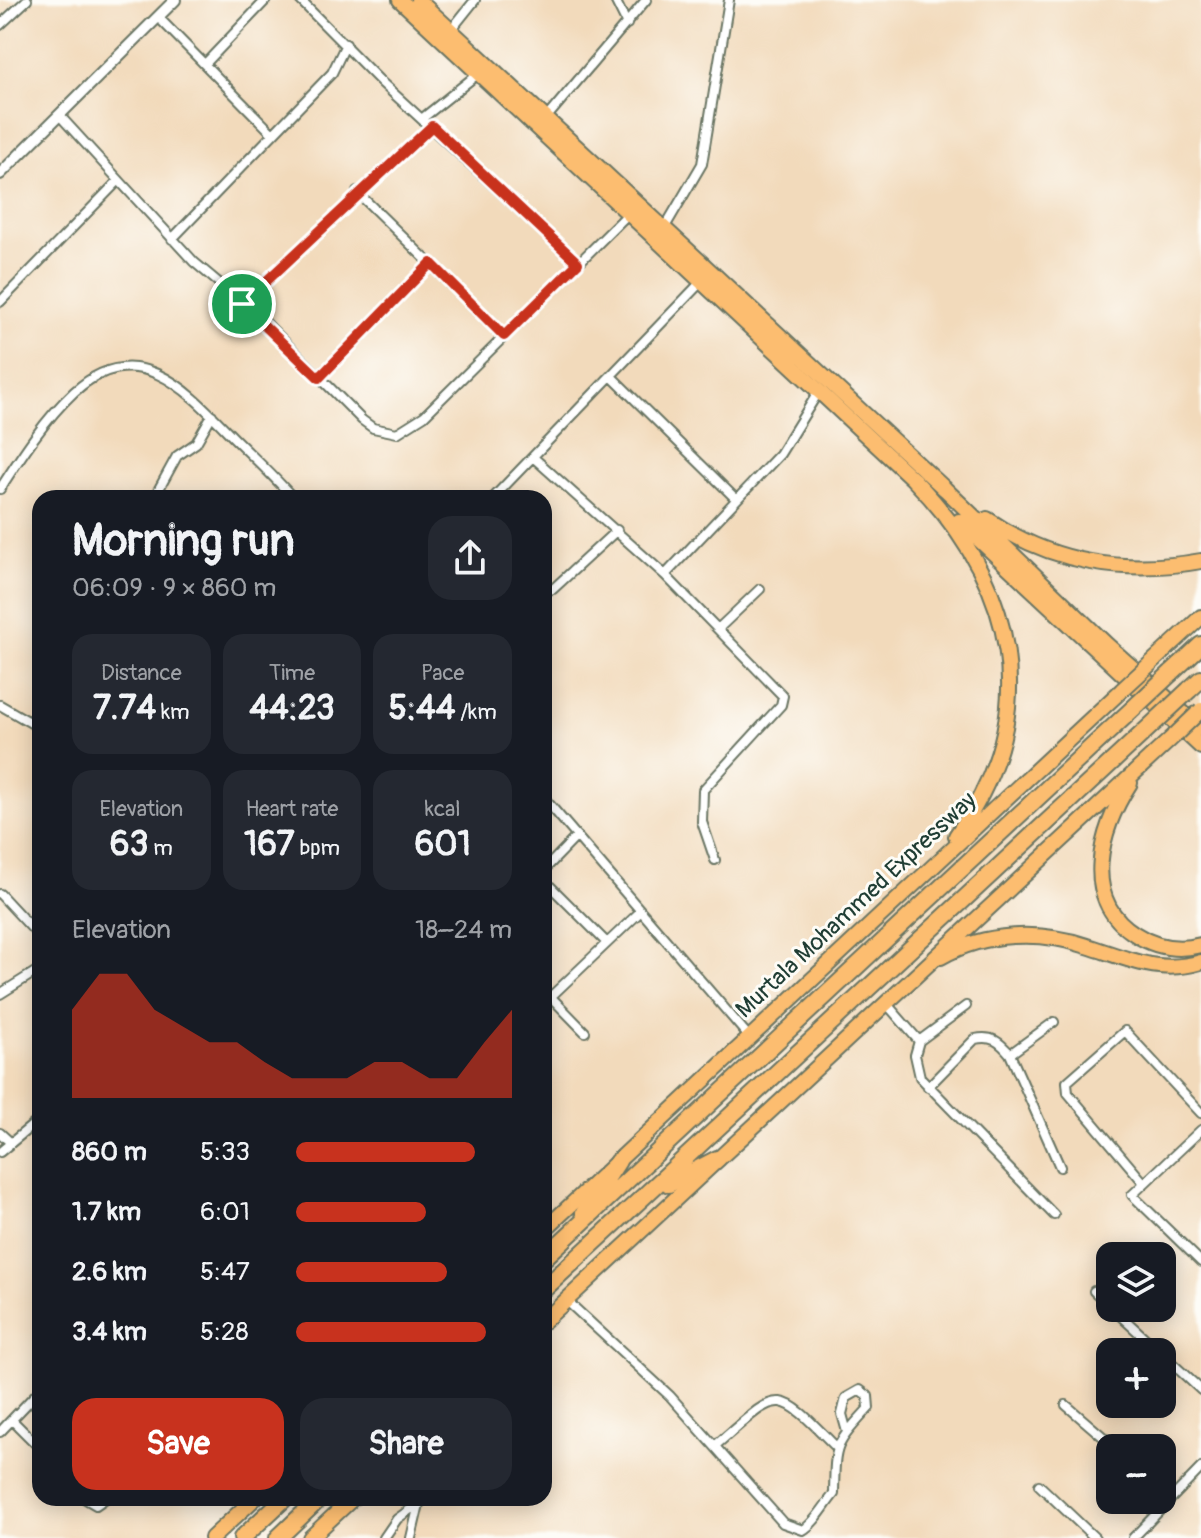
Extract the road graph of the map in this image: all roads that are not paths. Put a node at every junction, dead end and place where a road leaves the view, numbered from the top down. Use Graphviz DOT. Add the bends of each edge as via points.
graph roads {
  1 [pos="27,0"];
  2 [pos="175,0"];
  3 [pos="266,0"];
  4 [pos="300,0"];
  5 [pos="400,0"];
  6 [pos="418,0"];
  7 [pos="475,0"];
  8 [pos="615,0"];
  9 [pos="646,0"];
  10 [pos="729,0"];
  11 [pos="158,17"];
  12 [pos="627,24"];
  13 [pos="0,25"];
  14 [pos="451,30"];
  15 [pos="346,44"];
  16 [pos="205,64"];
  17 [pos="479,73"];
  18 [pos="61,117"];
  19 [pos="424,117"];
  20 [pos="547,117"];
  21 [pos="432,126"];
  22 [pos="273,134"];
  23 [pos="0,174"];
  24 [pos="119,180"];
  25 [pos="357,192"];
  26 [pos="629,213"];
  27 [pos="665,227"];
  28 [pos="172,239"];
  29 [pos="431,263"];
  30 [pos="578,263"];
  31 [pos="702,281"];
  32 [pos="0,302"];
  33 [pos="242,304"];
  34 [pos="504,336"];
  35 [pos="319,378"];
  36 [pos="613,378"];
  37 [pos="819,391"];
  38 [pos="212,415"];
  39 [pos="534,458"];
  40 [pos="914,480"];
  41 [pos="944,488"];
  42 [pos="0,489"];
  43 [pos="158,490"];
  44 [pos="282,490"];
  45 [pos="501,490"];
  46 [pos="736,499"];
  47 [pos="617,530"];
  48 [pos="1201,561"];
  49 [pos="665,575"];
  50 [pos="552,589"];
  51 [pos="760,589"];
  52 [pos="1201,617"];
  53 [pos="719,628"];
  54 [pos="1201,645"];
  55 [pos="1195,684"];
  56 [pos="0,705"];
  57 [pos="1201,710"];
  58 [pos="32,721"];
  59 [pos="1201,729"];
  60 [pos="1201,747"];
  61 [pos="1152,755"];
  62 [pos="552,807"];
  63 [pos="577,836"];
  64 [pos="715,860"];
  65 [pos="552,862"];
  66 [pos="930,867"];
  67 [pos="552,888"];
  68 [pos="0,894"];
  69 [pos="641,911"];
  70 [pos="32,928"];
  71 [pos="607,943"];
  72 [pos="1201,945"];
  73 [pos="1201,962"];
  74 [pos="32,974"];
  75 [pos="904,982"];
  76 [pos="552,992"];
  77 [pos="0,994"];
  78 [pos="884,1001"];
  79 [pos="552,1002"];
  80 [pos="966,1006"];
  81 [pos="1054,1022"];
  82 [pos="585,1032"];
  83 [pos="750,1038"];
  84 [pos="919,1041"];
  85 [pos="1010,1054"];
  86 [pos="928,1087"];
  87 [pos="1201,1113"];
  88 [pos="32,1126"];
  89 [pos="1200,1132"];
  90 [pos="0,1133"];
  91 [pos="11,1143"];
  92 [pos="0,1152"];
  93 [pos="717,1159"];
  94 [pos="618,1161"];
  95 [pos="1060,1167"];
  96 [pos="1144,1183"];
  97 [pos="650,1194"];
  98 [pos="1054,1215"];
  99 [pos="552,1223"];
  100 [pos="569,1235"];
  101 [pos="552,1251"];
  102 [pos="1201,1262"];
  103 [pos="552,1282"];
  104 [pos="566,1300"];
  105 [pos="552,1313"];
  106 [pos="1127,1322"];
  107 [pos="1145,1338"];
  108 [pos="1176,1367"];
  109 [pos="1201,1390"];
  110 [pos="32,1399"];
  111 [pos="1066,1405"];
  112 [pos="12,1420"];
  113 [pos="0,1432"];
  114 [pos="847,1432"];
  115 [pos="1100,1434"];
  116 [pos="32,1440"];
  117 [pos="716,1445"];
  118 [pos="837,1448"];
  119 [pos="1201,1468"];
  120 [pos="1039,1485"];
  121 [pos="1176,1494"];
  122 [pos="246,1506"];
  123 [pos="276,1506"];
  124 [pos="312,1506"];
  125 [pos="344,1506"];
  126 [pos="411,1506"];
  127 [pos="416,1506"];
  128 [pos="1156,1514"];
  129 [pos="212,1538"];
  130 [pos="242,1538"];
  131 [pos="278,1538"];
  132 [pos="310,1538"];
  133 [pos="384,1538"];
  134 [pos="411,1538"];
  135 [pos="1095,1538"];
  136 [pos="1133,1538"];
  1 -- 13 [label="street"];
  2 -- 11 [label="street"];
  3 -- 16 [label="street"];
  4 -- 15 [label="street"];
  5 -- 17 [label="main road"];
  6 -- 14 [label="main road"];
  7 -- 14 [label="street"];
  8 -- 12 [label="street"];
  9 -- 12 [label="street"];
  10 -- 27 [label="street" via="702,164"];
  11 -- 16 [label="street"];
  11 -- 18 [label="street"];
  12 -- 20 [label="street"];
  14 -- 20 [label="main road"];
  15 -- 19 [label="street"];
  15 -- 22 [label="street" via="332,73"];
  16 -- 22 [label="street"];
  17 -- 19 [label="street"];
  17 -- 26 [label="main road"];
  18 -- 23 [label="street"];
  18 -- 24 [label="street"];
  19 -- 21 [label="street"];
  20 -- 27 [label="main road"];
  21 -- 25 [label="street"];
  21 -- 30 [label="street"];
  22 -- 28 [label="street"];
  24 -- 28 [label="street"];
  24 -- 32 [label="street"];
  25 -- 29 [label="street"];
  25 -- 33 [label="street"];
  26 -- 30 [label="street"];
  26 -- 31 [label="main road"];
  27 -- 41 [label="main road"];
  28 -- 33 [label="street"];
  29 -- 34 [label="street"];
  29 -- 35 [label="street"];
  30 -- 34 [label="street"];
  31 -- 36 [label="street"];
  31 -- 37 [label="main road"];
  33 -- 35 [label="street"];
  34 -- 35 [label="street" via="424,416 397,433 373,428"];
  36 -- 39 [label="street"];
  36 -- 46 [label="street"];
  37 -- 40 [label="main road"];
  37 -- 46 [label="street" via="780,454"];
  38 -- 42 [label="street" via="184,386 160,373 111,372 74,392"];
  38 -- 43 [label="street" via="196,443 177,456"];
  38 -- 44 [label="street"];
  39 -- 45 [label="street"];
  39 -- 47 [label="street"];
  40 -- 60 [label="main road"];
  40 -- 66 [label="main road" via="959,530 986,578 1004,627 1009,669 1006,721 994,768 971,814"];
  41 -- 48 [label="main road" via="1018,539 1067,558 1125,567"];
  41 -- 59 [label="main road"];
  46 -- 49 [label="street"];
  47 -- 49 [label="street"];
  47 -- 50 [label="street"];
  49 -- 53 [label="street"];
  51 -- 53 [label="street"];
  52 -- 66 [label="main road, Murtala Mohammed Expressway, bridge"];
  53 -- 64 [label="street" via="783,696 781,705 703,790 702,822"];
  54 -- 100 [label="highway, Murtala Mohammed Expressway, bridge"];
  55 -- 97 [label="highway, bridge"];
  56 -- 58 [label="street"];
  57 -- 61 [label="main road, bridge"];
  61 -- 72 [label="main road" via="1106,831 1102,890 1120,922 1143,939 1171,947"];
  61 -- 75 [label="main road"];
  62 -- 63 [label="street"];
  63 -- 65 [label="street"];
  63 -- 69 [label="street"];
  66 -- 83 [label="main road, Murtala Mohammed Expressway"];
  67 -- 71 [label="street"];
  68 -- 70 [label="street"];
  69 -- 71 [label="street"];
  69 -- 83 [label="street"];
  71 -- 76 [label="street"];
  73 -- 75 [label="main road" via="1154,967 1065,940 1006,937 948,953"];
  74 -- 77 [label="street"];
  75 -- 78 [label="main road"];
  78 -- 84 [label="street"];
  78 -- 93 [label="main road"];
  79 -- 82 [label="street"];
  80 -- 84 [label="street"];
  81 -- 85 [label="street"];
  83 -- 94 [label="main road, Murtala Mohammed Expressway"];
  84 -- 86 [label="street" via="916,1066"];
  85 -- 86 [label="street" via="991,1038 975,1039"];
  85 -- 95 [label="street"];
  86 -- 98 [label="street"];
  87 -- 96 [label="street" via="1125,1031 1067,1082 1068,1093"];
  88 -- 91 [label="street"];
  89 -- 96 [label="street"];
  90 -- 91 [label="street"];
  91 -- 92 [label="street"];
  93 -- 97 [label="highway"];
  93 -- 104 [label="main road"];
  94 -- 99 [label="main road, Murtala Mohammed Expressway"];
  94 -- 100 [label="highway"];
  96 -- 102 [label="street" via="1132,1195"];
  97 -- 103 [label="highway"];
  100 -- 101 [label="highway, Murtala Mohammed Expressway"];
  104 -- 105 [label="main road"];
  104 -- 117 [label="street"];
  106 -- 107 [label="street"];
  108 -- 109 [label="street"];
  110 -- 112 [label="street"];
  111 -- 115 [label="street"];
  112 -- 113 [label="street"];
  112 -- 116 [label="street"];
  114 -- 114 [label="street" via="869,1408 868,1396 860,1390 846,1398 842,1414"];
  114 -- 118 [label="street"];
  117 -- 118 [label="street" via="762,1405 778,1400 797,1407"];
  117 -- 118 [label="street" via="783,1523 803,1530 834,1494"];
  119 -- 121 [label="street"];
  120 -- 135 [label="street"];
  122 -- 129 [label="main road"];
  123 -- 130 [label="highway"];
  124 -- 131 [label="highway"];
  125 -- 132 [label="main road"];
  126 -- 133 [label="street"];
  127 -- 134 [label="street"];
  128 -- 136 [label="street"];
}
